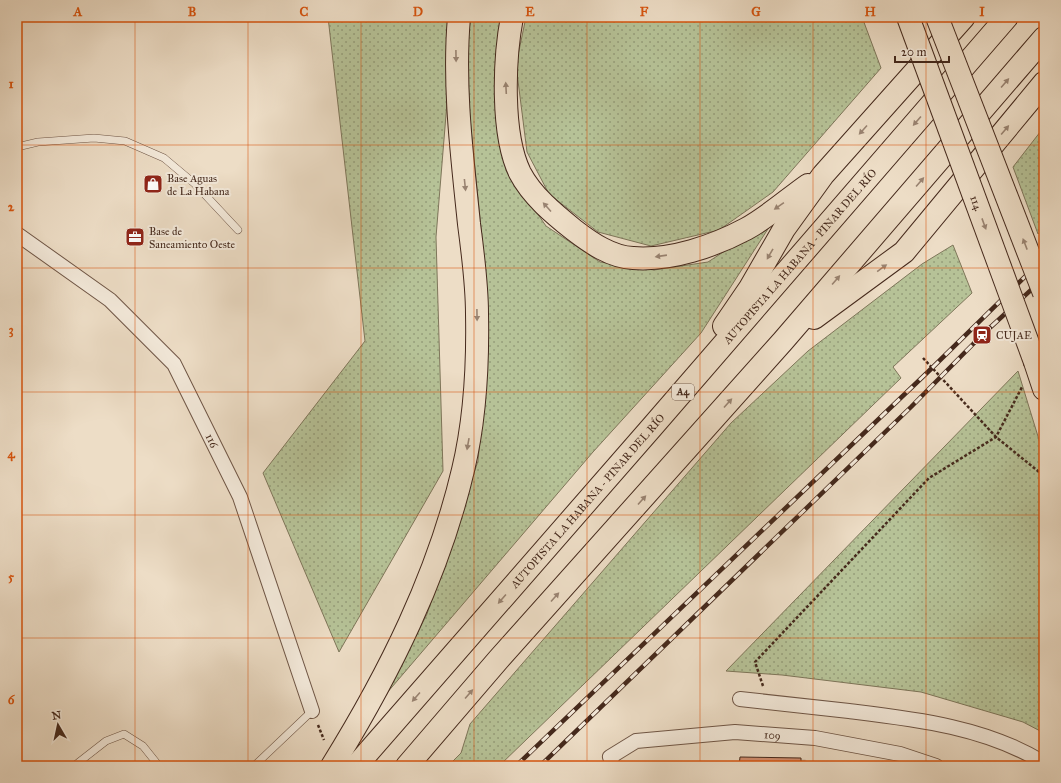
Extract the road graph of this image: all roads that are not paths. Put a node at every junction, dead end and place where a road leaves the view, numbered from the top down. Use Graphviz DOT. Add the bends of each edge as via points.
graph roads {
  1 [pos="458,17"];
  2 [pos="512,17"];
  3 [pos="908,17"];
  4 [pos="937,17"];
  5 [pos="964,17"];
  6 [pos="1007,17"];
  7 [pos="1044,38"];
  8 [pos="1044,82"];
  9 [pos="17,147"];
  10 [pos="822,175"];
  11 [pos="238,230"];
  12 [pos="17,234"];
  13 [pos="1044,293"];
  14 [pos="783,342"];
  15 [pos="1044,389"];
  16 [pos="652,427"];
  17 [pos="740,699"];
  18 [pos="312,711"];
  19 [pos="611,761"];
  20 [pos="1044,763"];
  21 [pos="74,766"];
  22 [pos="159,766"];
  23 [pos="254,766"];
  24 [pos="332,766"];
  25 [pos="356,766"];
  26 [pos="407,766"];
  27 [pos="936,766"];
  1 -- 24 [label="highway, one-way" via="456,52 460,140 477,314 472,424 464,469 442,547 410,624 372,700"];
  10 -- 2 [label="highway, one-way" via="747,229 717,242 684,253 657,257 632,258 610,253 586,240 550,212 520,173 509,131 507,110 506,79"];
  3 -- 15 [label="highway, 114, one-way, bridge"];
  13 -- 4 [label="highway, one-way, bridge"];
  5 -- 10 [label="highway, one-way"];
  6 -- 16 [label="highway, AUTOPISTA LA HABANA - PINAR DEL RÍO / A4, one-way"];
  14 -- 7 [label="highway, one-way"];
  14 -- 8 [label="highway, one-way" via="904,252"];
  9 -- 11 [label="lane" via="38,142 94,138 125,141 164,158 195,184"];
  10 -- 16 [label="highway, one-way" via="784,229 750,288"];
  12 -- 18 [label="street, 116" via="110,300 174,364 240,497"];
  26 -- 14 [label="highway, one-way" via="498,660"];
  16 -- 25 [label="highway, AUTOPISTA LA HABANA - PINAR DEL RÍO / A4, one-way"];
  17 -- 20 [label="street" via="915,719 991,738 1032,755"];
  18 -- 23 [label="lane"];
  19 -- 27 [label="street, 109" via="636,741 735,732 815,738 900,754"];
  21 -- 22 [label="lane" via="106,740 124,734 142,746"];
}
